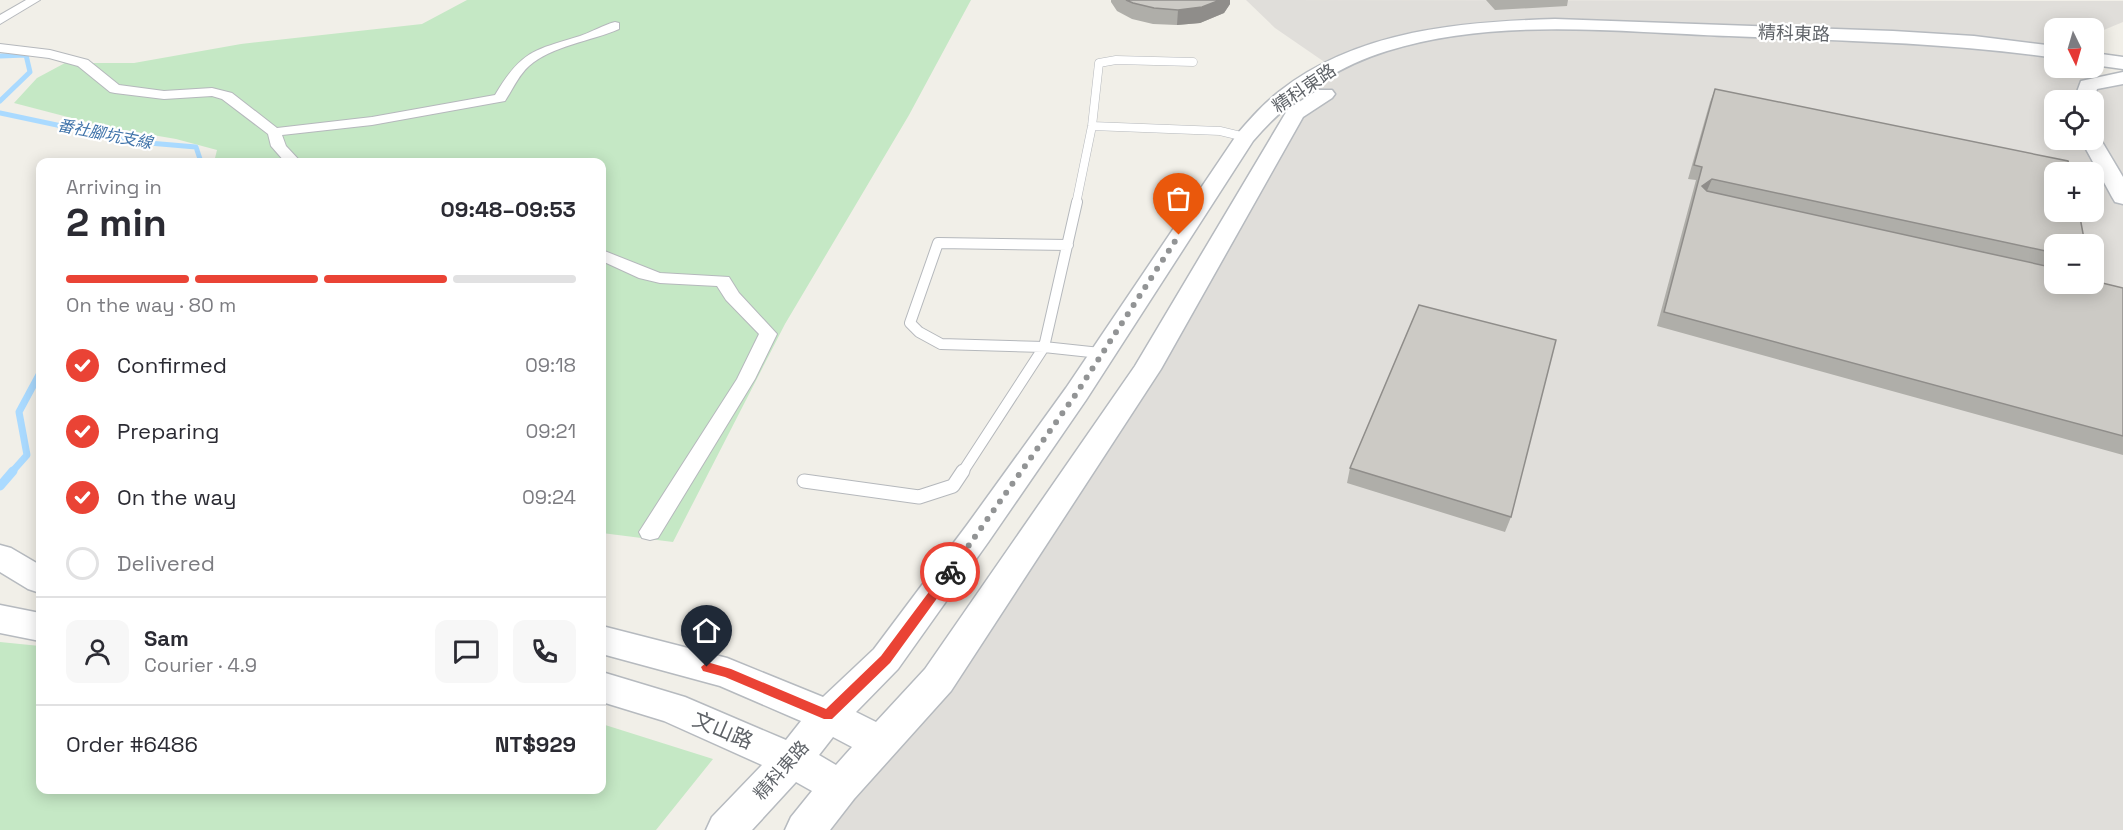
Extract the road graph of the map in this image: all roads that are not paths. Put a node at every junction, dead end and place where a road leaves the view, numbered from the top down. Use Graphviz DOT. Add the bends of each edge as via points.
graph roads {
  1 [pos="34,0"];
  2 [pos="0,20"];
  3 [pos="615,26"];
  4 [pos="0,48"];
  5 [pos="2044,51"];
  6 [pos="2044,60"];
  7 [pos="2104,60"];
  8 [pos="1193,62"];
  9 [pos="2123,63"];
  10 [pos="2104,72"];
  11 [pos="2123,76"];
  12 [pos="2087,90"];
  13 [pos="1092,126"];
  14 [pos="275,134"];
  15 [pos="1245,136"];
  16 [pos="2097,150"];
  17 [pos="290,158"];
  18 [pos="2123,196"];
  19 [pos="1068,245"];
  20 [pos="606,257"];
  21 [pos="1044,347"];
  22 [pos="1100,353"];
  23 [pos="804,481"];
  24 [pos="650,532"];
  25 [pos="0,557"];
  26 [pos="36,578"];
  27 [pos="0,619"];
  28 [pos="36,626"];
  29 [pos="606,641"];
  30 [pos="606,688"];
  31 [pos="828,716"];
  32 [pos="879,742"];
  33 [pos="792,760"];
  34 [pos="840,787"];
  35 [pos="726,830"];
  36 [pos="805,830"];
  1 -- 2 [label="street"];
  3 -- 14 [label="street" via="593,37 536,54 520,66 500,98"];
  4 -- 14 [label="street" via="83,63 115,89 164,94 212,92 227,96"];
  5 -- 15 [label="street, 精科東路" via="1916,38 1531,25 1460,30 1382,46 1344,62 1276,104"];
  6 -- 32 [label="street, 精科東路" via="1957,50 1552,37 1487,39 1424,49 1363,70 1295,113 1147,369 938,680"];
  7 -- 9 [label="street"];
  8 -- 13 [label="lane" via="1099,63"];
  10 -- 11 [label="street"];
  11 -- 12 [label="street" via="2088,85"];
  13 -- 15 [label="lane" via="1220,131"];
  13 -- 19 [label="lane"];
  14 -- 17 [label="street" via="275,140"];
  15 -- 22 [label="street, 精科東路"];
  16 -- 18 [label="street"];
  19 -- 21 [label="lane"];
  19 -- 21 [label="lane" via="938,243 910,323 941,344"];
  20 -- 24 [label="street" via="660,278 723,282 729,294 768,334 746,379"];
  21 -- 22 [label="lane"];
  21 -- 23 [label="lane" via="953,486 919,497"];
  22 -- 31 [label="street, 精科東路" via="1076,394 886,659"];
  25 -- 26 [label="street"];
  27 -- 28 [label="street"];
  29 -- 31 [label="street" via="727,673"];
  30 -- 33 [label="street, 文山路" via="672,708"];
  31 -- 32 [label="street"];
  31 -- 33 [label="street, 精科東路"];
  32 -- 34 [label="street, 精科東路"];
  33 -- 34 [label="street, 文山路"];
  33 -- 35 [label="street, 精科東路"];
  34 -- 36 [label="street, 精科東路"];
}
